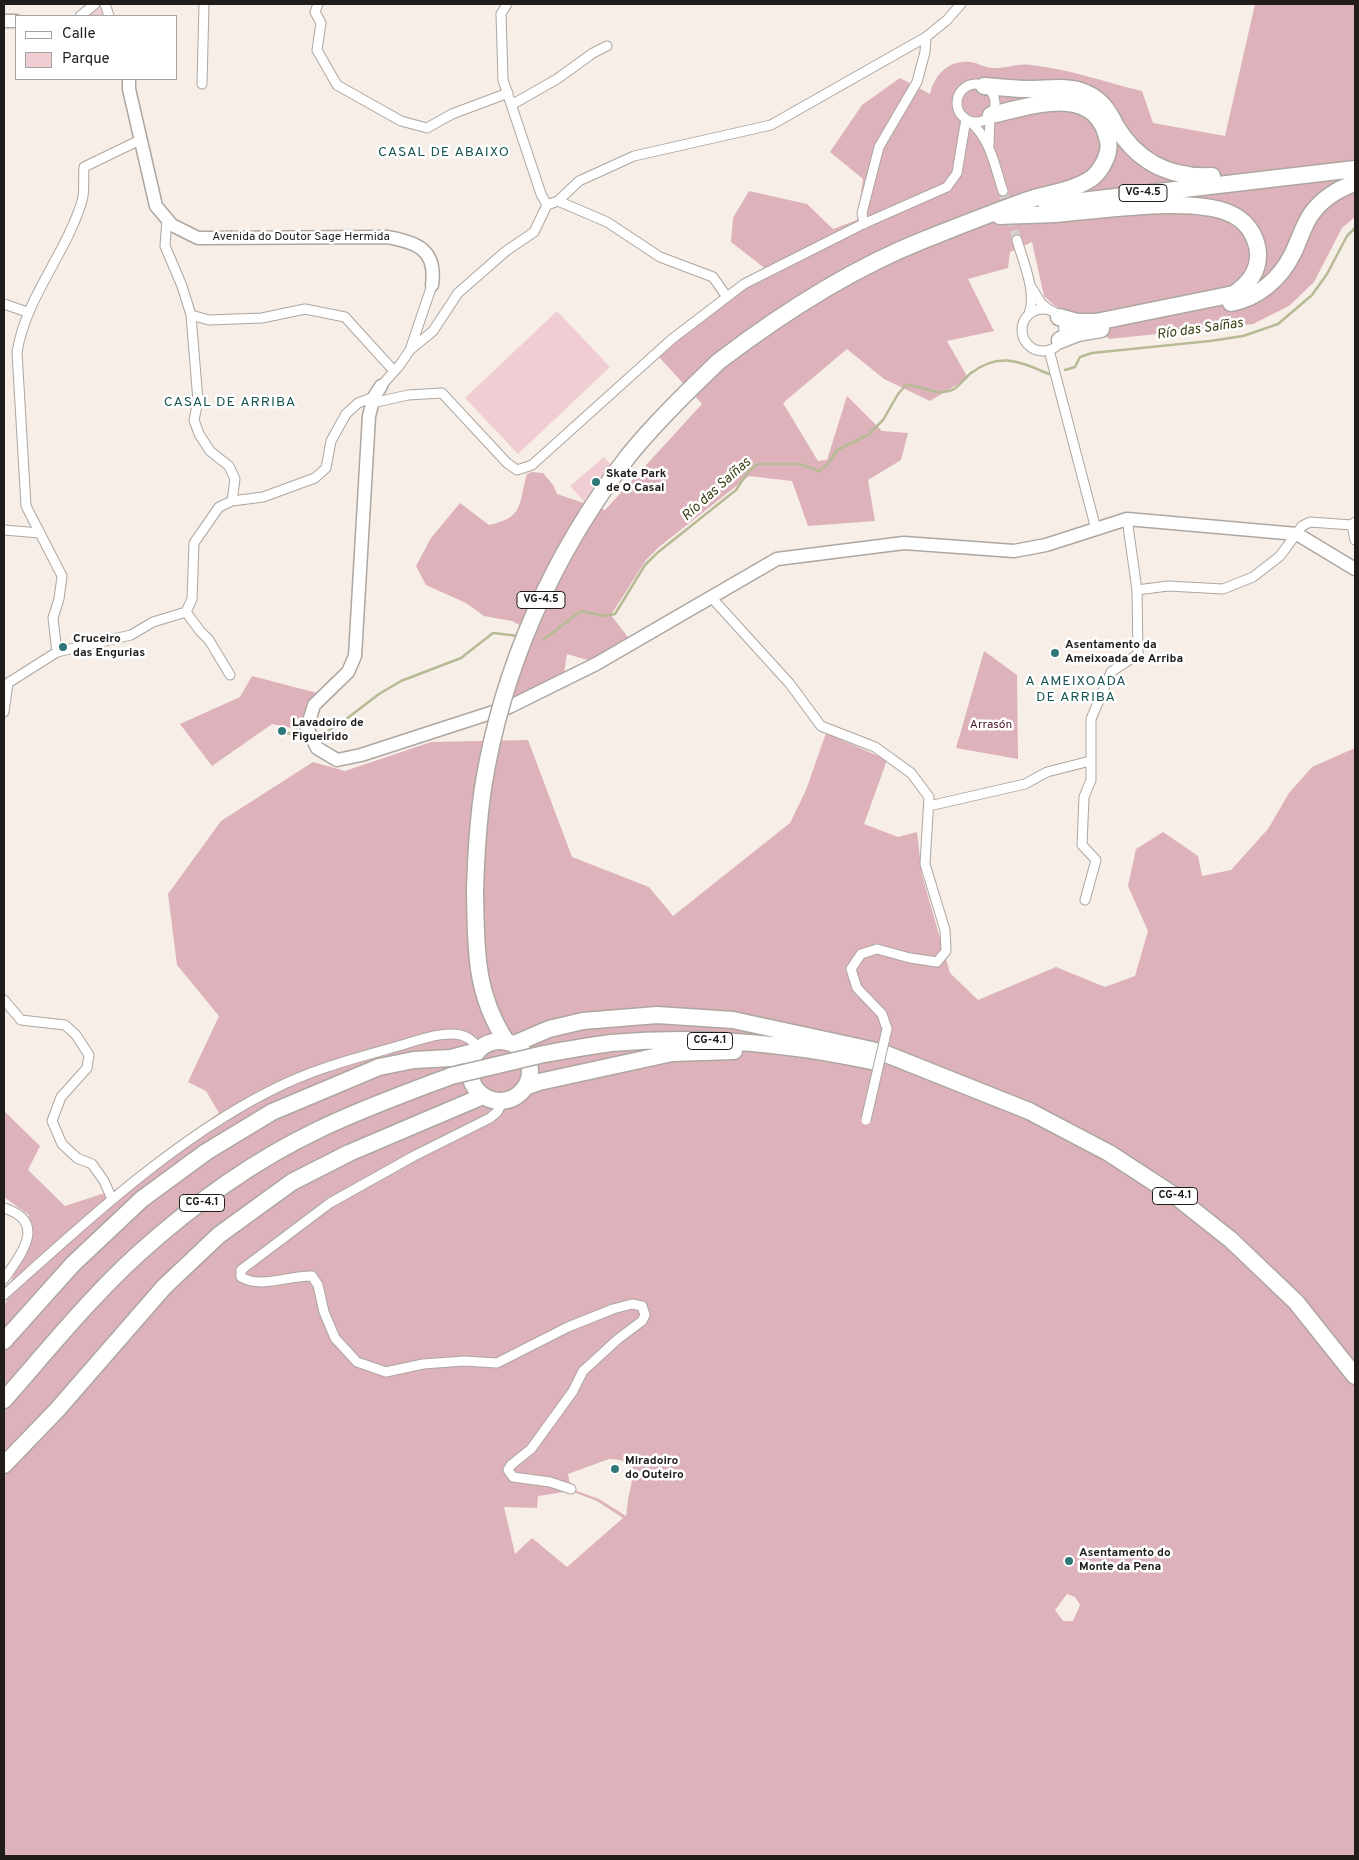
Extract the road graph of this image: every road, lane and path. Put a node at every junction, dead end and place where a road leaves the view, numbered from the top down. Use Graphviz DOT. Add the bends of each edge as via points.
graph roads {
  1 [pos="95,4"];
  2 [pos="204,4"];
  3 [pos="318,4"];
  4 [pos="507,4"];
  5 [pos="962,4"];
  6 [pos="81,15"];
  7 [pos="926,37"];
  8 [pos="608,46"];
  9 [pos="129,80"];
  10 [pos="202,84"];
  11 [pos="984,86"];
  12 [pos="508,93"];
  13 [pos="513,104"];
  14 [pos="990,115"];
  15 [pos="968,120"];
  16 [pos="140,140"];
  17 [pos="989,147"];
  18 [pos="1355,168"];
  19 [pos="1287,176"];
  20 [pos="1355,182"];
  21 [pos="1003,191"];
  22 [pos="558,201"];
  23 [pos="547,205"];
  24 [pos="1000,216"];
  25 [pos="167,219"];
  26 [pos="864,224"];
  27 [pos="960,226"];
  28 [pos="1017,240"];
  29 [pos="1029,282"];
  30 [pos="432,285"];
  31 [pos="727,297"];
  32 [pos="4,304"];
  33 [pos="27,312"];
  34 [pos="1053,313"];
  35 [pos="1029,314"];
  36 [pos="191,315"];
  37 [pos="1054,345"];
  38 [pos="410,350"];
  39 [pos="394,371"];
  40 [pos="381,386"];
  41 [pos="373,400"];
  42 [pos="232,501"];
  43 [pos="1127,519"];
  44 [pos="1354,524"];
  45 [pos="1096,529"];
  46 [pos="4,530"];
  47 [pos="40,534"];
  48 [pos="1297,534"];
  49 [pos="1355,540"];
  50 [pos="1355,569"];
  51 [pos="1137,590"];
  52 [pos="710,597"];
  53 [pos="186,612"];
  54 [pos="57,652"];
  55 [pos="230,675"];
  56 [pos="6,682"];
  57 [pos="4,712"];
  58 [pos="1090,761"];
  59 [pos="929,806"];
  60 [pos="1085,900"];
  61 [pos="4,1000"];
  62 [pos="488,1008"];
  63 [pos="510,1042"];
  64 [pos="481,1047"];
  65 [pos="876,1062"];
  66 [pos="948,1080"];
  67 [pos="525,1087"];
  68 [pos="483,1096"];
  69 [pos="503,1101"];
  70 [pos="866,1120"];
  71 [pos="112,1199"];
  72 [pos="4,1208"];
  73 [pos="4,1279"];
  74 [pos="4,1295"];
  75 [pos="4,1341"];
  76 [pos="1355,1376"];
  77 [pos="4,1400"];
  78 [pos="4,1465"];
  79 [pos="571,1489"];
  1 -- 6 [label="street"];
  2 -- 10 [label="street"];
  3 -- 12 [label="street" via="315,12 321,23 318,50 337,85 401,121 426,128 452,114"];
  4 -- 12 [label="street" via="501,14 503,80"];
  5 -- 7 [label="street"];
  7 -- 22 [label="street" via="771,125 634,156 579,181"];
  7 -- 26 [label="street" via="917,82 879,147 862,213"];
  8 -- 13 [label="street"];
  9 -- 16 [label="street, Avenida do Doutor Sage Hermida" via="128,89"];
  11 -- 14 [label="street" via="994,99"];
  11 -- 15 [label="street" via="971,84 958,97 958,109"];
  11 -- 19 [label="highway" via="1074,89 1087,93 1104,106 1140,156 1179,175"];
  12 -- 13 [label="street"];
  13 -- 23 [label="street"];
  14 -- 15 [label="street" via="980,121"];
  14 -- 17 [label="street"];
  14 -- 27 [label="highway" via="1053,102 1074,103 1090,109 1105,126 1109,145 1104,162 1094,176 1079,186 1029,200"];
  15 -- 17 [label="street"];
  15 -- 26 [label="street" via="957,173 947,187"];
  16 -- 25 [label="street, Avenida do Doutor Sage Hermida" via="156,206"];
  16 -- 33 [label="street" via="84,167 82,200 61,250"];
  17 -- 21 [label="street"];
  18 -- 19 [label="highway, VG-4.5"];
  19 -- 24 [label="highway, VG-4.5" via="1063,202"];
  20 -- 37 [label="highway" via="1324,200 1311,214 1292,256 1279,276 1264,290 1240,302 1078,333"];
  22 -- 23 [label="street"];
  22 -- 31 [label="street" via="607,222 660,257 713,277"];
  23 -- 38 [label="street" via="534,232 506,251 458,293 433,331"];
  24 -- 27 [label="highway, VG-4.5"];
  24 -- 34 [label="highway" via="1174,205 1210,208 1236,216 1257,244 1258,256 1251,280 1234,294 1096,322 1077,322"];
  25 -- 30 [label="street, Avenida do Doutor Sage Hermida" via="172,225 198,238 387,237 411,241 421,247 428,258 432,267"];
  25 -- 36 [label="street" via="164,246"];
  26 -- 31 [label="street" via="744,284"];
  27 -- 62 [label="highway, VG-4.5, bridge" via="884,258 825,288 718,362 630,455 577,530 535,611 507,685 492,745 480,813 475,890 477,966"];
  28 -- 29 [label="street"];
  29 -- 34 [label="street" via="1041,303"];
  29 -- 35 [label="street"];
  30 -- 38 [label="street, Avenida do Doutor Sage Hermida"];
  31 -- 41 [label="street" via="672,339 532,465 517,470 442,394"];
  32 -- 33 [label="street"];
  33 -- 47 [label="street" via="17,352 20,404 26,506"];
  34 -- 35 [label="street" via="1038,309"];
  34 -- 37 [label="street" via="1064,328"];
  35 -- 37 [label="street" via="1022,326 1024,340 1035,349"];
  36 -- 39 [label="street" via="209,320 262,318 305,310 345,316"];
  36 -- 42 [label="street" via="198,401 194,420 210,451 229,466 235,479"];
  37 -- 45 [label="street"];
  38 -- 39 [label="street, Avenida do Doutor Sage Hermida"];
  39 -- 40 [label="street, Avenida do Doutor Sage Hermida"];
  40 -- 41 [label="street, Avenida do Doutor Sage Hermida"];
  41 -- 42 [label="street" via="358,403 346,414 331,442 326,468 315,478 263,497"];
  41 -- 52 [label="street, Avenida do Doutor Sage Hermida" via="369,416 355,656 348,672 314,705 307,728 317,748 338,760 508,707 596,664"];
  42 -- 53 [label="street" via="219,507 194,543 192,599"];
  43 -- 45 [label="street"];
  43 -- 48 [label="street"];
  43 -- 51 [label="street"];
  44 -- 48 [label="street" via="1310,522"];
  44 -- 49 [label="street"];
  45 -- 52 [label="street" via="1014,551 904,543 777,559"];
  46 -- 47 [label="street"];
  47 -- 54 [label="street" via="62,576 53,618"];
  48 -- 50 [label="street"];
  48 -- 51 [label="street" via="1280,556 1253,577 1223,589 1168,586"];
  51 -- 58 [label="street" via="1138,654 1111,672 1107,680 1091,719"];
  52 -- 59 [label="street" via="790,684 821,726 875,747 911,772 929,798"];
  53 -- 54 [label="street" via="154,622 131,635"];
  53 -- 55 [label="street" via="209,640"];
  54 -- 56 [label="street"];
  56 -- 57 [label="street"];
  58 -- 59 [label="street" via="1047,772 1025,784"];
  58 -- 60 [label="street" via="1091,780 1084,797 1082,844 1096,860"];
  59 -- 70 [label="street, bridge" via="925,864 945,930 946,951 937,962 876,949 861,954 851,969 857,988 882,1014 887,1028"];
  61 -- 71 [label="street" via="21,1020 64,1025 89,1055 87,1068 61,1097 52,1121 62,1144 77,1158 92,1164"];
  62 -- 63 [label="highway"];
  62 -- 64 [label="highway" via="489,1027"];
  63 -- 64 [label="highway"];
  63 -- 66 [label="highway" via="583,1021 657,1014 734,1020 881,1052"];
  63 -- 67 [label="highway" via="521,1049 529,1063 529,1080"];
  64 -- 68 [label="highway" via="472,1060 470,1075"];
  64 -- 71 [label="street" via="467,1037 448,1034 334,1064 270,1091 207,1129"];
  64 -- 75 [label="highway" via="451,1058 414,1060 379,1068 272,1112 206,1152 135,1206 73,1264"];
  65 -- 66 [label="highway, CG-4.1"];
  65 -- 67 [label="highway" via="750,1051 672,1054"];
  65 -- 77 [label="highway, CG-4.1, bridge" via="776,1044 687,1040 611,1043 544,1054 451,1076 378,1103 316,1131 213,1194 137,1255"];
  66 -- 76 [label="highway, CG-4.1" via="1028,1112 1109,1153 1178,1198 1231,1240 1296,1302"];
  67 -- 69 [label="highway" via="519,1094"];
  68 -- 69 [label="highway"];
  68 -- 78 [label="highway" via="349,1153 292,1182 219,1235 164,1287 57,1410"];
  69 -- 79 [label="street" via="490,1118 330,1203 241,1270 241,1277 247,1280 280,1280 312,1276 335,1338 357,1362 386,1372 423,1364 497,1363 613,1309 632,1304 642,1306 645,1315 642,1321 583,1371 573,1391 531,1449 508,1470 513,1477 550,1482"];
  71 -- 74 [label="street"];
  72 -- 73 [label="street" via="25,1219 29,1233 24,1249"];
}
